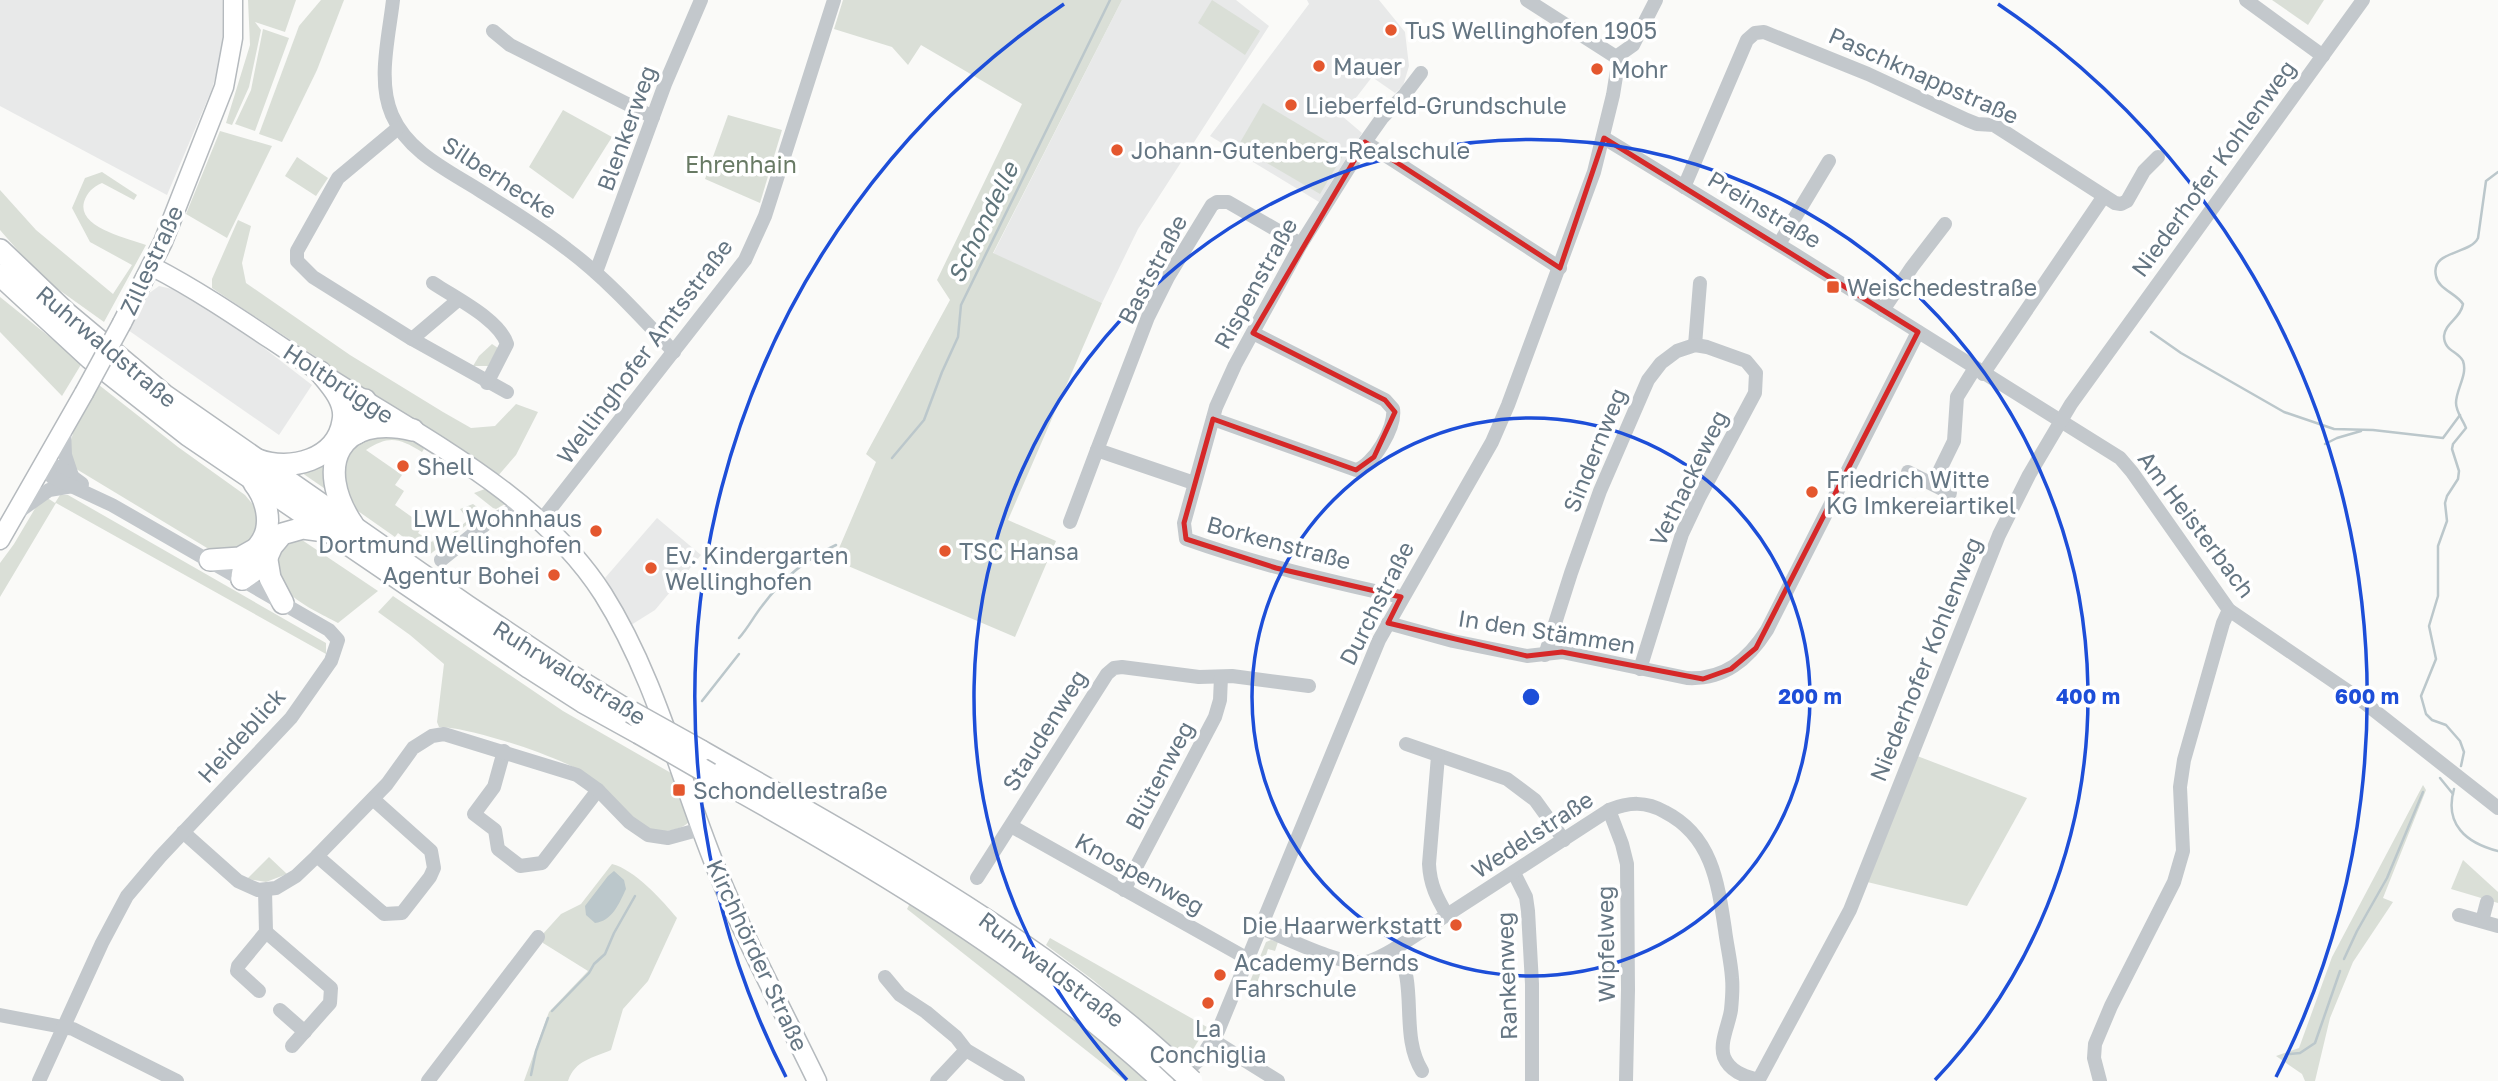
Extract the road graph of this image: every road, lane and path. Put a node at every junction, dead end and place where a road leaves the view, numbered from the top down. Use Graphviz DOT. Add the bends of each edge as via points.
graph roads {
  1 [pos="233,0"];
  2 [pos="393,0"];
  3 [pos="701,0"];
  4 [pos="834,0"];
  5 [pos="1527,0"];
  6 [pos="1656,0"];
  7 [pos="2246,0"];
  8 [pos="2363,0"];
  9 [pos="493,31"];
  10 [pos="1616,57"];
  11 [pos="2323,57"];
  12 [pos="1420,73"];
  13 [pos="653,117"];
  14 [pos="398,128"];
  15 [pos="1604,138"];
  16 [pos="1365,142"];
  17 [pos="2158,157"];
  18 [pos="1829,161"];
  19 [pos="1684,187"];
  20 [pos="2104,196"];
  21 [pos="1945,224"];
  22 [pos="163,242"];
  23 [pos="1301,244"];
  24 [pos="1779,244"];
  25 [pos="0,250"];
  26 [pos="153,267"];
  27 [pos="1560,268"];
  28 [pos="596,272"];
  29 [pos="0,275"];
  30 [pos="180,281"];
  31 [pos="433,283"];
  32 [pos="1700,283"];
  33 [pos="458,300"];
  34 [pos="1883,310"];
  35 [pos="1918,332"];
  36 [pos="1253,333"];
  37 [pos="412,339"];
  38 [pos="1695,345"];
  39 [pos="674,352"];
  40 [pos="1979,371"];
  41 [pos="320,372"];
  42 [pos="487,383"];
  43 [pos="507,392"];
  44 [pos="365,401"];
  45 [pos="1213,419"];
  46 [pos="2060,421"];
  47 [pos="350,427"];
  48 [pos="64,429"];
  49 [pos="413,430"];
  50 [pos="1097,450"];
  51 [pos="44,465"];
  52 [pos="249,467"];
  53 [pos="1908,472"];
  54 [pos="73,481"];
  55 [pos="1194,483"];
  56 [pos="1933,484"];
  57 [pos="1950,493"];
  58 [pos="522,506"];
  59 [pos="15,516"];
  60 [pos="540,522"];
  61 [pos="1070,522"];
  62 [pos="357,530"];
  63 [pos="330,532"];
  64 [pos="1185,539"];
  65 [pos="0,540"];
  66 [pos="262,554"];
  67 [pos="210,560"];
  68 [pos="441,560"];
  69 [pos="242,579"];
  70 [pos="1401,597"];
  71 [pos="282,603"];
  72 [pos="2229,610"];
  73 [pos="1388,624"];
  74 [pos="1545,655"];
  75 [pos="1640,668"];
  76 [pos="1221,677"];
  77 [pos="1309,686"];
  78 [pos="1406,744"];
  79 [pos="505,751"];
  80 [pos="1438,756"];
  81 [pos="598,790"];
  82 [pos="373,799"];
  83 [pos="2498,808"];
  84 [pos="1609,810"];
  85 [pos="1011,826"];
  86 [pos="701,829"];
  87 [pos="183,832"];
  88 [pos="1564,839"];
  89 [pos="317,856"];
  90 [pos="1514,873"];
  91 [pos="977,878"];
  92 [pos="265,890"];
  93 [pos="1124,890"];
  94 [pos="2487,902"];
  95 [pos="1447,915"];
  96 [pos="2459,915"];
  97 [pos="2482,921"];
  98 [pos="2498,926"];
  99 [pos="1261,928"];
  100 [pos="266,932"];
  101 [pos="538,937"];
  102 [pos="1396,948"];
  103 [pos="1248,959"];
  104 [pos="885,977"];
  105 [pos="259,991"];
  106 [pos="280,1010"];
  107 [pos="0,1015"];
  108 [pos="63,1028"];
  109 [pos="305,1032"];
  110 [pos="1213,1041"];
  111 [pos="292,1046"];
  112 [pos="966,1050"];
  113 [pos="1161,1070"];
  114 [pos="1422,1071"];
  115 [pos="1758,1080"];
  116 [pos="39,1081"];
  117 [pos="177,1081"];
  118 [pos="428,1081"];
  119 [pos="817,1081"];
  120 [pos="937,1081"];
  121 [pos="1018,1081"];
  122 [pos="1177,1081"];
  123 [pos="1192,1081"];
  124 [pos="1279,1081"];
  125 [pos="1532,1081"];
  126 [pos="1626,1081"];
  127 [pos="2100,1081"];
  1 -- 22 [label="main road, Zillestraße" via="233,38 224,87"];
  2 -- 14 [label="street, Silberhecke" via="385,95"];
  3 -- 13 [label="street, Blenkerweg"];
  4 -- 39 [label="street, Wellinghofer Amtsstraße" via="756,239"];
  5 -- 10 [label="street"];
  6 -- 10 [label="street" via="1633,45"];
  7 -- 11 [label="street"];
  8 -- 11 [label="street, Niederhofer Kohlenweg"];
  9 -- 13 [label="street" via="510,45"];
  10 -- 15 [label="street" via="1618,72"];
  11 -- 46 [label="street, Niederhofer Kohlenweg"];
  12 -- 16 [label="street, Rispenstraße"];
  13 -- 28 [label="street, Blenkerweg"];
  14 -- 28 [label="street, Silberhecke" via="428,157 535,226"];
  14 -- 37 [label="street" via="338,178 296,256 313,277"];
  15 -- 19 [label="street, Preinstraße"];
  15 -- 27 [label="street, Durchstraße"];
  16 -- 23 [label="street, Rispenstraße"];
  16 -- 27 [label="street"];
  17 -- 20 [label="street" via="2127,201 2115,203"];
  18 -- 24 [label="street"];
  19 -- 20 [label="street, Paschknappstraße" via="1747,40 1764,32 1967,120 1994,125"];
  19 -- 24 [label="street, Preinstraße"];
  20 -- 40 [label="street"];
  21 -- 34 [label="street"];
  22 -- 26 [label="main road, Zillestraße"];
  22 -- 30 [label="main road"];
  23 -- 36 [label="street, Rispenstraße"];
  23 -- 50 [label="street, Baststraße" via="1228,202 1212,205 1148,317"];
  24 -- 34 [label="street, Preinstraße"];
  25 -- 52 [label="highway, Ruhrwaldstraße" via="55,304"];
  26 -- 30 [label="main road, Holtbrügge"];
  26 -- 48 [label="main road, Zillestraße, bridge"];
  27 -- 70 [label="street, Durchstraße" via="1492,442"];
  28 -- 39 [label="street, Silberhecke"];
  29 -- 52 [label="highway, Ruhrwaldstraße" via="159,413"];
  30 -- 41 [label="main road, Holtbrügge"];
  31 -- 33 [label="street"];
  32 -- 38 [label="street"];
  33 -- 37 [label="street"];
  33 -- 42 [label="street" via="504,333 507,344"];
  34 -- 35 [label="street, Preinstraße"];
  35 -- 40 [label="street, Preinstraße"];
  35 -- 75 [label="street, In den Stämmen" via="1756,648 1731,669 1703,678"];
  36 -- 45 [label="street, Rispenstraße"];
  36 -- 45 [label="street" via="1385,400 1394,410 1393,421 1370,463 1356,470"];
  37 -- 42 [label="street"];
  38 -- 74 [label="street, Sindernweg" via="1677,351 1648,380 1600,491"];
  38 -- 75 [label="street, Vethackeweg" via="1746,361 1756,373 1755,393 1682,534"];
  39 -- 60 [label="street, Wellinghofer Amtsstraße"];
  40 -- 46 [label="street, Preinstraße"];
  40 -- 56 [label="street" via="1957,397 1954,441"];
  41 -- 44 [label="main road, Holtbrügge"];
  41 -- 47 [label="highway" via="337,393"];
  42 -- 43 [label="street"];
  44 -- 47 [label="highway"];
  44 -- 49 [label="main road, Holtbrügge"];
  45 -- 55 [label="street, Rispenstraße"];
  46 -- 72 [label="street, Am Heisterbach" via="2120,458"];
  46 -- 115 [label="street, Niederhofer Kohlenweg" via="2023,485 1989,559 1850,910"];
  47 -- 49 [label="highway" via="394,425"];
  47 -- 52 [label="highway" via="307,462"];
  47 -- 62 [label="highway" via="335,461 333,481"];
  48 -- 51 [label="main road, Zillestraße"];
  48 -- 54 [label="street"];
  49 -- 58 [label="main road, Holtbrügge"];
  50 -- 55 [label="street"];
  50 -- 61 [label="street, Baststraße"];
  51 -- 54 [label="street, Heideblick" via="52,477"];
  51 -- 59 [label="main road, Zillestraße"];
  52 -- 62 [label="highway, Ruhrwaldstraße"];
  52 -- 63 [label="highway, Ruhrwaldstraße"];
  52 -- 66 [label="highway" via="268,521"];
  53 -- 56 [label="street"];
  54 -- 59 [label="street" via="48,490"];
  54 -- 67 [label="street, Heideblick"];
  55 -- 64 [label="street, Rispenstraße" via="1184,523"];
  56 -- 57 [label="street"];
  58 -- 60 [label="main road, Holtbrügge"];
  58 -- 68 [label="street" via="487,523"];
  59 -- 65 [label="main road, Zillestraße"];
  60 -- 86 [label="main road, Holtbrügge" via="587,573 614,613 646,678"];
  62 -- 113 [label="highway, Ruhrwaldstraße, bridge" via="573,677 985,918 1090,995"];
  63 -- 66 [label="highway" via="311,528 289,531"];
  63 -- 113 [label="highway, Ruhrwaldstraße, bridge" via="583,702 863,860 931,904"];
  64 -- 70 [label="street, Borkenstraße" via="1276,568"];
  66 -- 67 [label="highway"];
  66 -- 69 [label="highway" via="258,569"];
  66 -- 71 [label="highway"];
  67 -- 69 [label="street, Heideblick"];
  69 -- 71 [label="street, Heideblick"];
  70 -- 73 [label="street, Durchstraße"];
  71 -- 87 [label="street, Heideblick" via="338,640 331,661 291,718"];
  72 -- 83 [label="street, Am Heisterbach" via="2361,700"];
  72 -- 127 [label="street" via="2184,760 2180,787 2183,851 2174,882 2095,1044"];
  73 -- 74 [label="street, In den Stämmen" via="1527,656"];
  73 -- 99 [label="street, Durchstraße"];
  74 -- 75 [label="street, In den Stämmen" via="1562,652"];
  76 -- 77 [label="street, Staudenweg"];
  76 -- 85 [label="street, Staudenweg" via="1114,668"];
  76 -- 93 [label="street, Blütenweg" via="1215,717"];
  78 -- 80 [label="street"];
  79 -- 81 [label="street" via="571,772"];
  79 -- 81 [label="street" via="494,787 474,814 495,830 498,849 520,866 542,863"];
  79 -- 82 [label="street" via="449,734 432,736 413,748"];
  80 -- 88 [label="street" via="1507,779 1535,800"];
  80 -- 95 [label="street" via="1430,880"];
  81 -- 86 [label="street" via="628,822 648,835 668,838"];
  82 -- 89 [label="street"];
  82 -- 89 [label="street" via="431,851 434,868 430,877 402,913 384,914"];
  84 -- 88 [label="street, Wedelstraße"];
  84 -- 115 [label="street, Wedelstraße" via="1639,803 1657,807 1684,824 1706,851 1718,883 1732,978 1723,1055 1738,1073"];
  84 -- 126 [label="street, Wipfelweg" via="1627,864"];
  85 -- 91 [label="street, Staudenweg"];
  85 -- 93 [label="street, Knospenweg"];
  86 -- 119 [label="main road, Kirchhörder Straße" via="716,870"];
  87 -- 92 [label="street" via="238,881"];
  87 -- 108 [label="street, Heideblick" via="127,896"];
  88 -- 90 [label="street, Wedelstraße"];
  89 -- 92 [label="street" via="290,881"];
  90 -- 95 [label="street, Wedelstraße"];
  90 -- 125 [label="street, Rankenweg" via="1528,911"];
  92 -- 100 [label="street"];
  93 -- 103 [label="street, Knospenweg"];
  94 -- 97 [label="street"];
  95 -- 102 [label="street, Wedelstraße"];
  96 -- 97 [label="street"];
  97 -- 98 [label="street"];
  99 -- 102 [label="street, Wedelstraße" via="1349,962 1369,962"];
  99 -- 103 [label="street, Durchstraße"];
  100 -- 105 [label="street" via="237,971"];
  100 -- 109 [label="street" via="331,988 330,1003"];
  101 -- 118 [label="street"];
  102 -- 114 [label="street" via="1406,973 1412,1045"];
  103 -- 110 [label="street, Durchstraße"];
  104 -- 112 [label="street"];
  106 -- 109 [label="street"];
  107 -- 108 [label="street"];
  108 -- 116 [label="street, Heideblick"];
  108 -- 117 [label="street"];
  109 -- 111 [label="street"];
  110 -- 122 [label="street, Durchstraße"];
  110 -- 124 [label="street"];
  112 -- 120 [label="street"];
  112 -- 121 [label="street"];
  113 -- 123 [label="highway, bridge"];
}
